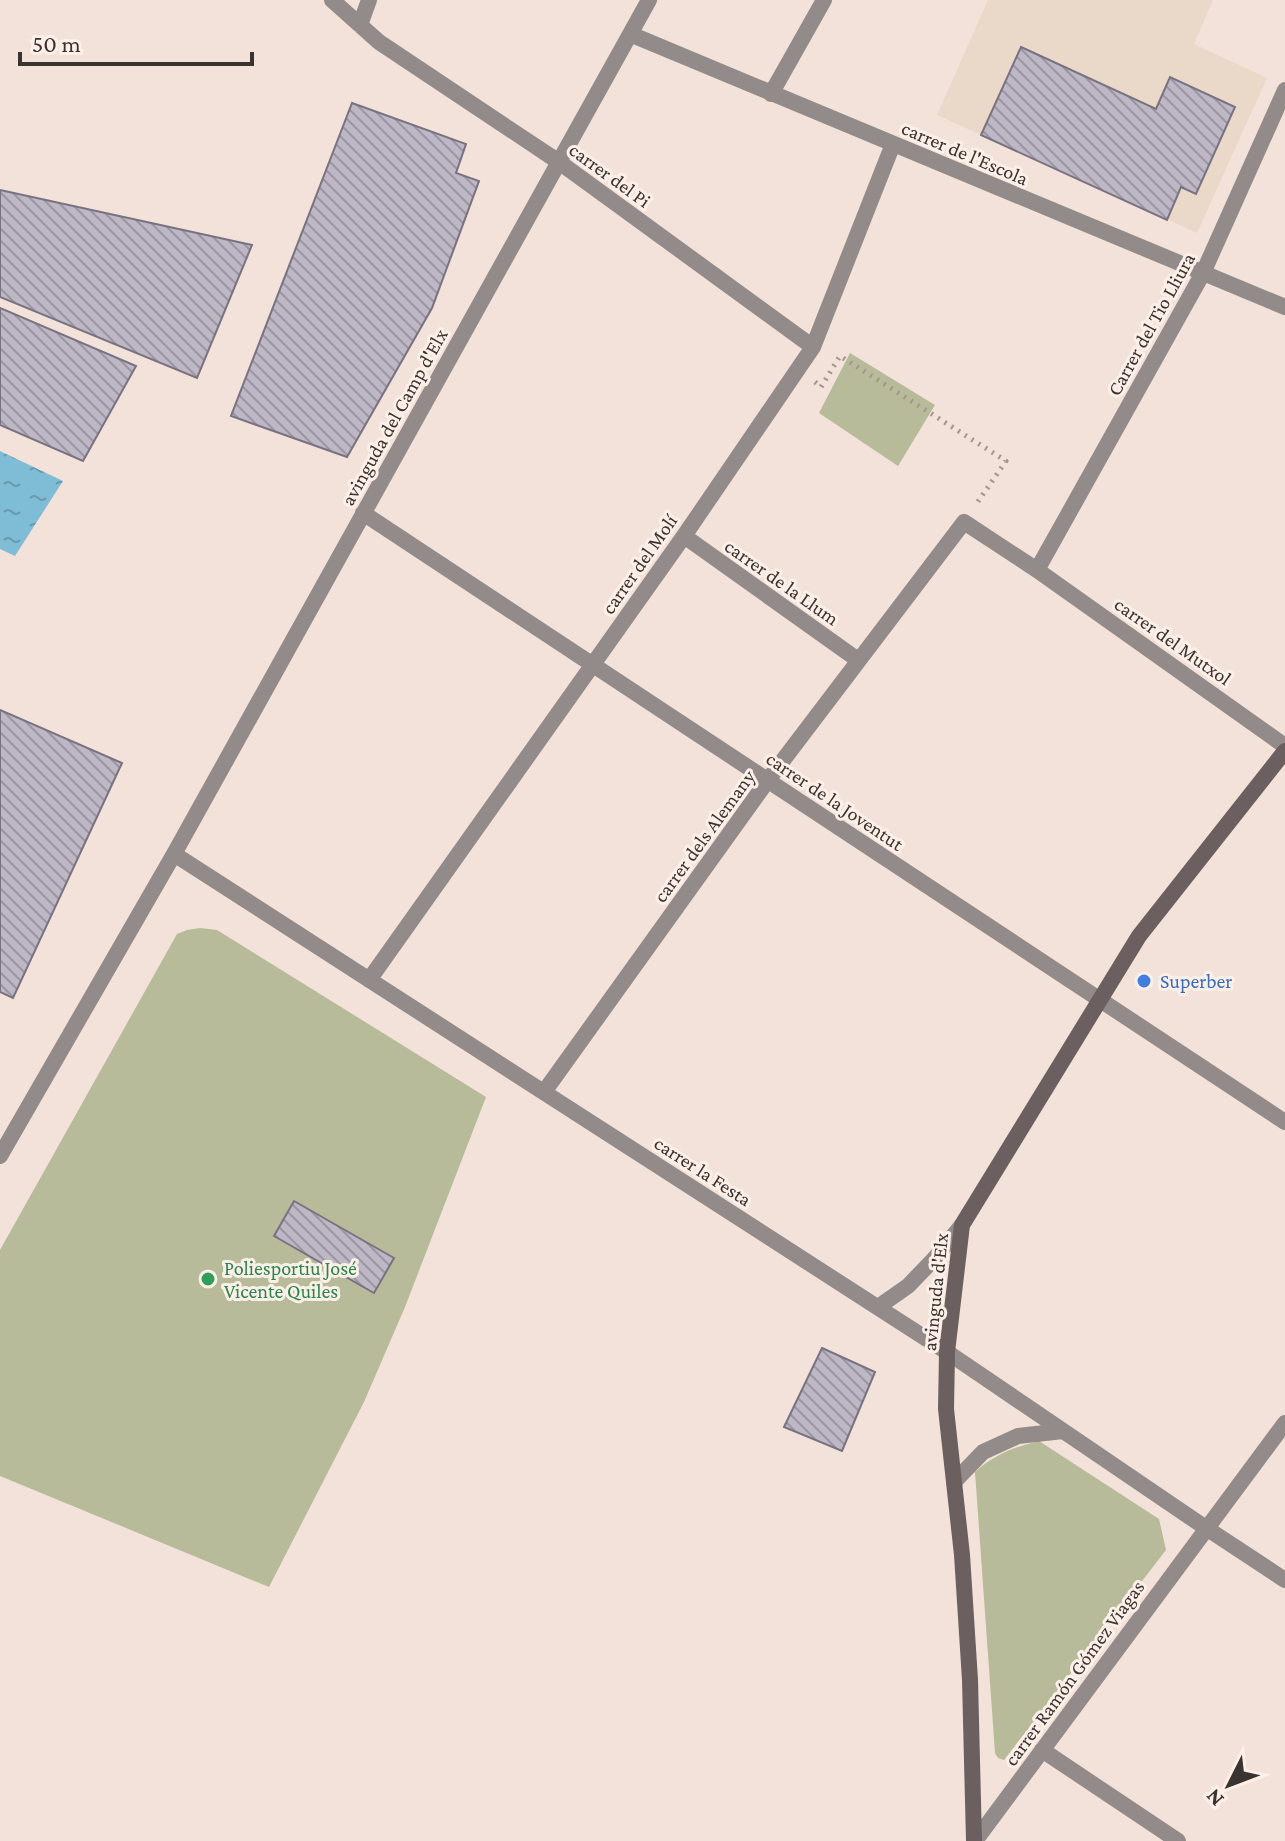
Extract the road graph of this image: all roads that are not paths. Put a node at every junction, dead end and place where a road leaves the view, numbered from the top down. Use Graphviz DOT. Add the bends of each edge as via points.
graph roads {
  1 [pos="332,0"];
  2 [pos="369,0"];
  3 [pos="649,0"];
  4 [pos="824,0"];
  5 [pos="360,25"];
  6 [pos="630,34"];
  7 [pos="1285,90"];
  8 [pos="771,94"];
  9 [pos="893,144"];
  10 [pos="559,162"];
  11 [pos="1203,273"];
  12 [pos="1285,307"];
  13 [pos="813,347"];
  14 [pos="363,513"];
  15 [pos="961,526"];
  16 [pos="684,536"];
  17 [pos="1037,570"];
  18 [pos="858,660"];
  19 [pos="592,665"];
  20 [pos="1285,748"];
  21 [pos="768,780"];
  22 [pos="174,854"];
  23 [pos="369,980"];
  24 [pos="1098,999"];
  25 [pos="544,1092"];
  26 [pos="1285,1122"];
  27 [pos="0,1156"];
  28 [pos="962,1225"];
  29 [pos="878,1307"];
  30 [pos="947,1352"];
  31 [pos="1285,1423"];
  32 [pos="1063,1431"];
  33 [pos="954,1482"];
  34 [pos="1206,1528"];
  35 [pos="1285,1580"];
  36 [pos="1042,1750"];
  37 [pos="974,1841"];
  38 [pos="1178,1841"];
  1 -- 5 [label="street, carrer del Pi"];
  2 -- 5 [label="street"];
  3 -- 6 [label="street, avinguda del Camp d'Elx"];
  4 -- 8 [label="street"];
  5 -- 10 [label="street, carrer del Pi"];
  6 -- 8 [label="street, carrer de l'Escola"];
  6 -- 10 [label="street, avinguda del Camp d'Elx"];
  7 -- 11 [label="street, Carrer del Tio Lliura"];
  8 -- 9 [label="street, carrer de l'Escola"];
  9 -- 11 [label="street, carrer de l'Escola"];
  9 -- 13 [label="street, carrer del Molí"];
  10 -- 13 [label="street, carrer del Pi"];
  10 -- 14 [label="street, avinguda del Camp d'Elx"];
  11 -- 12 [label="street, carrer de l'Escola"];
  11 -- 17 [label="street, Carrer del Tio Lliura"];
  13 -- 16 [label="street, carrer del Molí"];
  14 -- 19 [label="street, carrer de la Joventut"];
  14 -- 22 [label="street, avinguda del Camp d'Elx"];
  15 -- 17 [label="street, carrer del Mutxol"];
  15 -- 18 [label="street, carrer dels Alemany"];
  16 -- 18 [label="street, carrer de la Llum"];
  16 -- 19 [label="street, carrer del Molí"];
  17 -- 20 [label="street, carrer del Mutxol"];
  18 -- 21 [label="street, carrer dels Alemany"];
  19 -- 21 [label="street, carrer de la Joventut"];
  19 -- 23 [label="street, carrer del Molí"];
  20 -- 24 [label="main road, avinguda d'Elx" via="1139,936"];
  21 -- 24 [label="street, carrer de la Joventut"];
  21 -- 25 [label="street, carrer dels Alemany"];
  22 -- 23 [label="street, carrer la Festa"];
  22 -- 27 [label="street, avinguda del Camp d'Elx"];
  23 -- 25 [label="street, carrer la Festa"];
  24 -- 26 [label="street, carrer de la Joventut"];
  24 -- 28 [label="main road, avinguda d'Elx"];
  25 -- 29 [label="street, carrer la Festa"];
  28 -- 29 [label="street" via="908,1286"];
  28 -- 30 [label="main road, avinguda d'Elx"];
  29 -- 30 [label="street, carrer la Festa"];
  30 -- 32 [label="street, carrer la Festa"];
  30 -- 33 [label="main road, avinguda d'Elx" via="946,1409"];
  31 -- 34 [label="street, carrer Ramón Gómez Viagas"];
  32 -- 33 [label="street" via="1018,1436 983,1452"];
  32 -- 34 [label="street, carrer la Festa"];
  33 -- 37 [label="main road, avinguda d'Elx" via="970,1680"];
  34 -- 35 [label="street, carrer la Festa"];
  34 -- 36 [label="street, carrer Ramón Gómez Viagas"];
  36 -- 37 [label="street, carrer Ramón Gómez Viagas"];
  36 -- 38 [label="street"];
}
